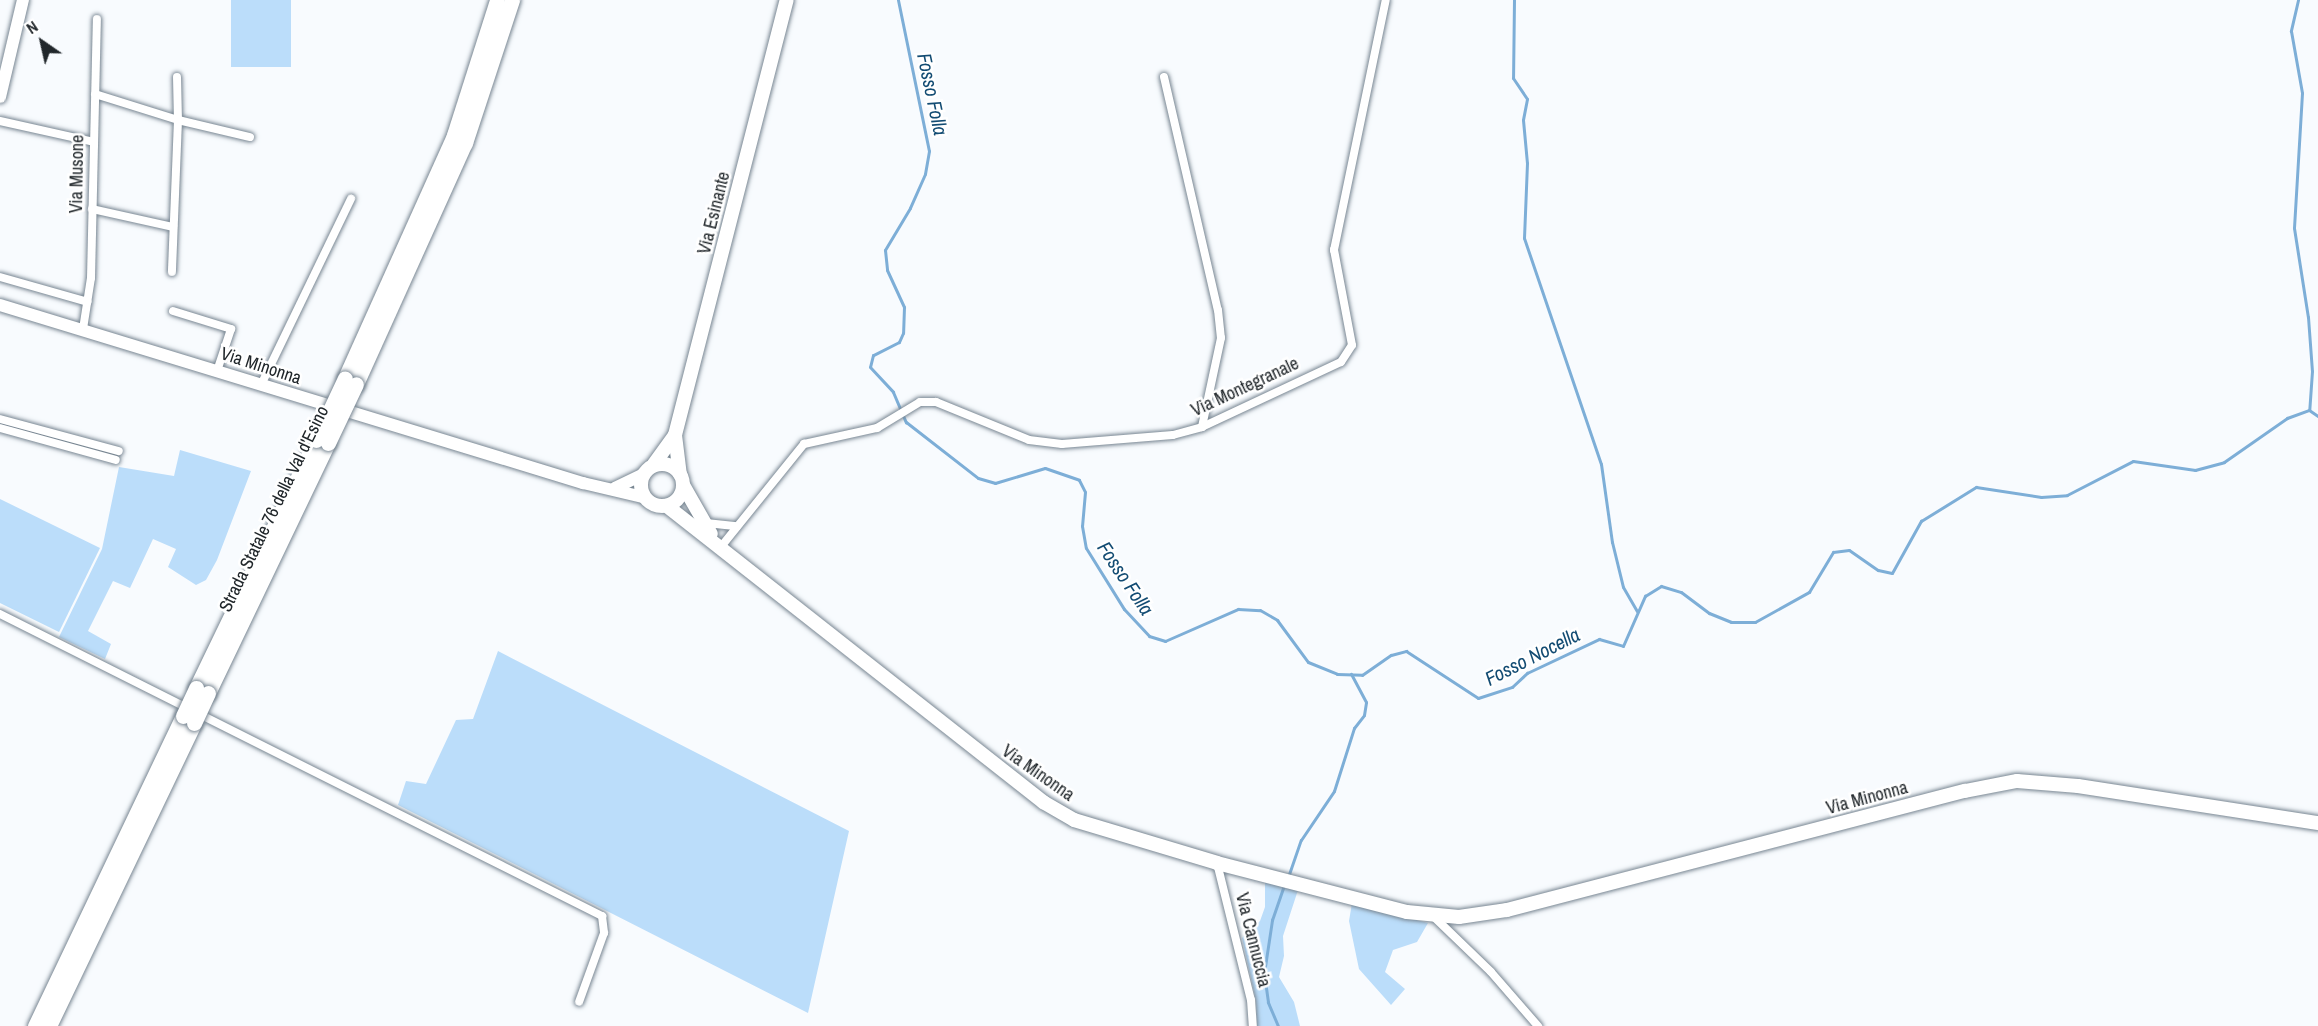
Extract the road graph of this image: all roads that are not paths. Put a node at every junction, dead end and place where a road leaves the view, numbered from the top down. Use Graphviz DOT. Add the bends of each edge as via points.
graph roads {
  1 [pos="23,0"];
  2 [pos="495,0"];
  3 [pos="512,0"];
  4 [pos="787,0"];
  5 [pos="1386,0"];
  6 [pos="97,19"];
  7 [pos="177,77"];
  8 [pos="1164,77"];
  9 [pos="95,94"];
  10 [pos="0,97"];
  11 [pos="178,120"];
  12 [pos="0,121"];
  13 [pos="250,137"];
  14 [pos="94,142"];
  15 [pos="351,199"];
  16 [pos="93,209"];
  17 [pos="173,227"];
  18 [pos="172,272"];
  19 [pos="0,277"];
  20 [pos="88,302"];
  21 [pos="0,305"];
  22 [pos="173,311"];
  23 [pos="83,329"];
  24 [pos="218,371"];
  25 [pos="350,381"];
  26 [pos="261,385"];
  27 [pos="0,419"];
  28 [pos="1202,427"];
  29 [pos="0,428"];
  30 [pos="675,435"];
  31 [pos="654,464"];
  32 [pos="642,476"];
  33 [pos="682,480"];
  34 [pos="615,488"];
  35 [pos="643,497"];
  36 [pos="667,506"];
  37 [pos="703,522"];
  38 [pos="737,526"];
  39 [pos="720,548"];
  40 [pos="0,614"];
  41 [pos="188,719"];
  42 [pos="2318,823"];
  43 [pos="1217,863"];
  44 [pos="1431,915"];
  45 [pos="579,1002"];
  46 [pos="35,1026"];
  47 [pos="49,1026"];
  48 [pos="1253,1026"];
  49 [pos="1539,1026"];
  1 -- 10 [label="main road"];
  2 -- 25 [label="highway, Strada Statale 76 della Val d'Esino" via="477,69 425,206"];
  3 -- 25 [label="highway, Strada Statale 76 della Val d'Esino" via="465,143"];
  4 -- 30 [label="main road, Via Esinante"];
  5 -- 28 [label="street, Via Montegranale" via="1334,250 1353,345 1350,353 1341,362"];
  6 -- 9 [label="street, Via Musone"];
  7 -- 11 [label="street"];
  8 -- 28 [label="street" via="1216,294 1221,338"];
  9 -- 11 [label="street"];
  9 -- 14 [label="street, Via Musone"];
  11 -- 13 [label="street"];
  11 -- 17 [label="street"];
  12 -- 14 [label="street"];
  14 -- 16 [label="street, Via Musone"];
  15 -- 26 [label="street"];
  16 -- 17 [label="street"];
  16 -- 20 [label="street, Via Musone"];
  17 -- 18 [label="street"];
  19 -- 20 [label="street"];
  20 -- 23 [label="street, Via Musone"];
  21 -- 23 [label="main road, Via Minonna"];
  22 -- 24 [label="street" via="231,329"];
  23 -- 24 [label="main road, Via Minonna"];
  24 -- 26 [label="main road, Via Minonna"];
  25 -- 41 [label="highway, Strada Statale 76 della Val d'Esino, bridge"];
  26 -- 34 [label="main road, Via Minonna" via="583,483"];
  27 -- 29 [label="street" via="117,455"];
  28 -- 38 [label="street, Via Montegranale" via="1173,435 1062,444 1029,440 936,402 920,402 877,428 804,444"];
  30 -- 31 [label="main road, Via Esinante"];
  30 -- 33 [label="main road, Via Esinante"];
  31 -- 32 [label="main road"];
  31 -- 33 [label="main road" via="672,466"];
  32 -- 34 [label="main road"];
  32 -- 35 [label="main road"];
  33 -- 36 [label="main road" via="678,498"];
  33 -- 37 [label="main road, Via Minonna"];
  34 -- 35 [label="main road, Via Minonna"];
  35 -- 36 [label="main road" via="654,505"];
  36 -- 39 [label="main road, Via Minonna"];
  37 -- 38 [label="street" via="717,527"];
  37 -- 39 [label="main road, Via Minonna"];
  38 -- 39 [label="street, Via Montegranale"];
  39 -- 43 [label="main road, Via Minonna" via="1043,802 1074,820"];
  40 -- 45 [label="street" via="602,916 604,933"];
  41 -- 46 [label="highway, Strada Statale 76 della Val d'Esino"];
  41 -- 47 [label="highway, Strada Statale 76 della Val d'Esino"];
  42 -- 44 [label="main road, Via Minonna" via="2078,786 2017,781 1965,791 1507,910 1459,917"];
  43 -- 44 [label="main road, Via Minonna"];
  43 -- 48 [label="street, Via Cannuccia" via="1251,1000"];
  44 -- 49 [label="street" via="1491,972"];
}
